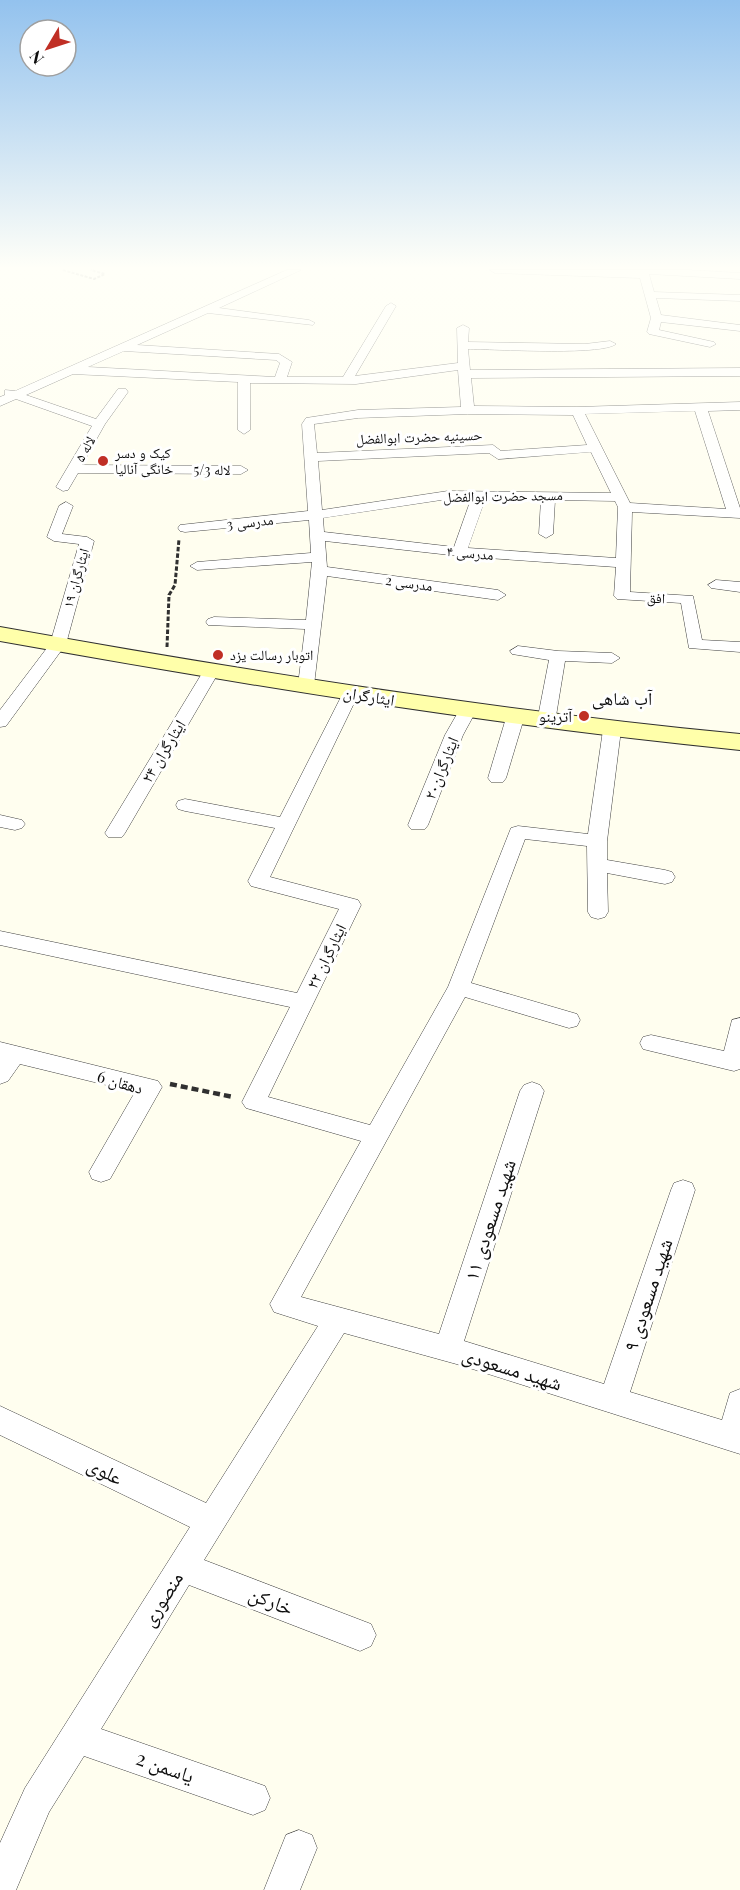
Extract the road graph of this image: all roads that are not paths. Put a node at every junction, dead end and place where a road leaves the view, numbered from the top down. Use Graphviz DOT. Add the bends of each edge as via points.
graph roads {
  1 [pos="99,358"];
  2 [pos="281,358"];
  3 [pos="360,358"];
  4 [pos="463,358"];
  5 [pos="72,370"];
  6 [pos="464,370"];
  7 [pos="740,372"];
  8 [pos="244,379"];
  9 [pos="347,380"];
  10 [pos="280,381"];
  11 [pos="0,390"];
  12 [pos="122,392"];
  13 [pos="16,395"];
  14 [pos="0,402"];
  15 [pos="699,406"];
  16 [pos="740,406"];
  17 [pos="468,410"];
  18 [pos="577,411"];
  19 [pos="99,424"];
  20 [pos="244,430"];
  21 [pos="596,448"];
  22 [pos="312,456"];
  23 [pos="74,469"];
  24 [pos="241,470"];
  25 [pos="63,487"];
  26 [pos="480,495"];
  27 [pos="548,495"];
  28 [pos="622,502"];
  29 [pos="66,506"];
  30 [pos="737,514"];
  31 [pos="315,515"];
  32 [pos="185,528"];
  33 [pos="546,534"];
  34 [pos="318,536"];
  35 [pos="459,552"];
  36 [pos="623,563"];
  37 [pos="320,564"];
  38 [pos="196,566"];
  39 [pos="716,585"];
  40 [pos="740,587"];
  41 [pos="498,595"];
  42 [pos="214,622"];
  43 [pos="315,625"];
  44 [pos="0,634"];
  45 [pos="58,644"];
  46 [pos="740,647"];
  47 [pos="518,651"];
  48 [pos="558,656"];
  49 [pos="612,658"];
  50 [pos="212,670"];
  51 [pos="306,685"];
  52 [pos="351,693"];
  53 [pos="467,711"];
  54 [pos="515,718"];
  55 [pos="0,722"];
  56 [pos="546,722"];
  57 [pos="612,730"];
  58 [pos="740,742"];
  59 [pos="497,778"];
  60 [pos="185,805"];
  61 [pos="288,824"];
  62 [pos="418,825"];
  63 [pos="115,833"];
  64 [pos="597,841"];
  65 [pos="597,865"];
  66 [pos="665,877"];
  67 [pos="598,912"];
  68 [pos="0,938"];
  69 [pos="459,987"];
  70 [pos="303,1002"];
  71 [pos="570,1020"];
  72 [pos="740,1026"];
  73 [pos="651,1043"];
  74 [pos="7,1053"];
  75 [pos="0,1075"];
  76 [pos="532,1091"];
  77 [pos="377,1137"];
  78 [pos="101,1172"];
  79 [pos="683,1190"];
  80 [pos="337,1320"];
  81 [pos="448,1349"];
  82 [pos="613,1400"];
  83 [pos="740,1402"];
  84 [pos="0,1420"];
  85 [pos="736,1439"];
  86 [pos="210,1521"];
  87 [pos="183,1567"];
  88 [pos="360,1635"];
  89 [pos="76,1737"];
  90 [pos="253,1798"];
  91 [pos="299,1848"];
  92 [pos="0,1885"];
  93 [pos="282,1890"];
  1 -- 5 [label="street"];
  2 -- 10 [label="street" via="286,362"];
  3 -- 9 [label="street"];
  4 -- 6 [label="street"];
  5 -- 8 [label="street"];
  5 -- 13 [label="street"];
  6 -- 7 [label="street"];
  6 -- 9 [label="street"];
  6 -- 17 [label="street"];
  8 -- 10 [label="street"];
  8 -- 20 [label="street"];
  9 -- 10 [label="street"];
  11 -- 13 [label="street, لاله ۵"];
  12 -- 19 [label="street"];
  13 -- 14 [label="street"];
  13 -- 19 [label="street, لاله ۵"];
  15 -- 16 [label="street"];
  15 -- 18 [label="street"];
  15 -- 30 [label="street"];
  17 -- 18 [label="street"];
  17 -- 22 [label="street" via="358,414 310,421"];
  18 -- 21 [label="street"];
  19 -- 23 [label="street, لاله ۵"];
  21 -- 22 [label="street, حسینیه حضرت ابوالفضل" via="498,455 493,449"];
  21 -- 28 [label="street"];
  22 -- 31 [label="street"];
  23 -- 24 [label="street, لاله 5/3"];
  23 -- 25 [label="street, لاله ۵"];
  26 -- 27 [label="street, مسجد حضرت ابوالفضل"];
  26 -- 31 [label="street, مسجد حضرت ابوالفضل" via="448,495"];
  26 -- 35 [label="street"];
  27 -- 28 [label="street, مسجد حضرت ابوالفضل"];
  27 -- 33 [label="street"];
  28 -- 30 [label="street, مسجد حضرت ابوالفضل"];
  28 -- 36 [label="street, افق"];
  29 -- 45 [label="street, ایثارگران ۱‍۹" via="54,537 87,541"];
  31 -- 32 [label="street, مدرسی 3"];
  31 -- 34 [label="street"];
  34 -- 35 [label="street, مدرسی ۴"];
  34 -- 37 [label="street"];
  35 -- 36 [label="street, مدرسی ۴"];
  36 -- 46 [label="street, افق" via="622,596 687,599 695,645"];
  37 -- 38 [label="street, مدرسی 2"];
  37 -- 41 [label="street, مدرسی 2"];
  37 -- 43 [label="street"];
  39 -- 40 [label="street"];
  42 -- 43 [label="street"];
  43 -- 51 [label="street"];
  44 -- 45 [label="main road, ایثارگران"];
  45 -- 50 [label="main road, ایثارگران"];
  45 -- 55 [label="street"];
  47 -- 48 [label="street"];
  48 -- 49 [label="street"];
  48 -- 56 [label="street"];
  50 -- 51 [label="main road, ایثارگران"];
  50 -- 63 [label="street, ایثارگران ۲۴"];
  51 -- 52 [label="main road, ایثارگران"];
  52 -- 53 [label="main road, ایثارگران"];
  52 -- 61 [label="street, ایثارگران ۲۲"];
  53 -- 54 [label="main road, ایثارگران"];
  53 -- 62 [label="street, ۲۰ایثارگران"];
  54 -- 56 [label="main road, ایثارگران"];
  54 -- 59 [label="street"];
  56 -- 57 [label="main road, ایثارگران"];
  57 -- 58 [label="main road, ایثارگران"];
  57 -- 64 [label="street"];
  60 -- 61 [label="street"];
  61 -- 70 [label="street, ایثارگران ۲۲" via="258,881 351,904"];
  64 -- 65 [label="street"];
  64 -- 69 [label="street" via="518,832"];
  65 -- 66 [label="street"];
  65 -- 67 [label="street"];
  68 -- 70 [label="street"];
  69 -- 71 [label="street"];
  69 -- 77 [label="street"];
  70 -- 77 [label="street, ایثارگران ۲۲" via="254,1102"];
  72 -- 73 [label="street" via="734,1062"];
  74 -- 75 [label="street"];
  74 -- 78 [label="street, دهقان 6" via="150,1087"];
  76 -- 81 [label="street, شهید مسعودی ۱۱"];
  77 -- 80 [label="street, شهید مسعودی" via="283,1304"];
  79 -- 82 [label="street, شهید مسعودی ۹"];
  80 -- 81 [label="street, شهید مسعودی"];
  80 -- 86 [label="street, منصوری"];
  81 -- 82 [label="street, شهید مسعودی"];
  82 -- 85 [label="street, شهید مسعودی"];
  83 -- 85 [label="street"];
  84 -- 86 [label="street, علوی"];
  86 -- 87 [label="street, منصوری"];
  87 -- 88 [label="street, خارکن"];
  87 -- 89 [label="street, منصوری"];
  89 -- 90 [label="street, یاسمن 2"];
  89 -- 92 [label="street, منصوری" via="37,1800"];
  91 -- 93 [label="street"];
}
